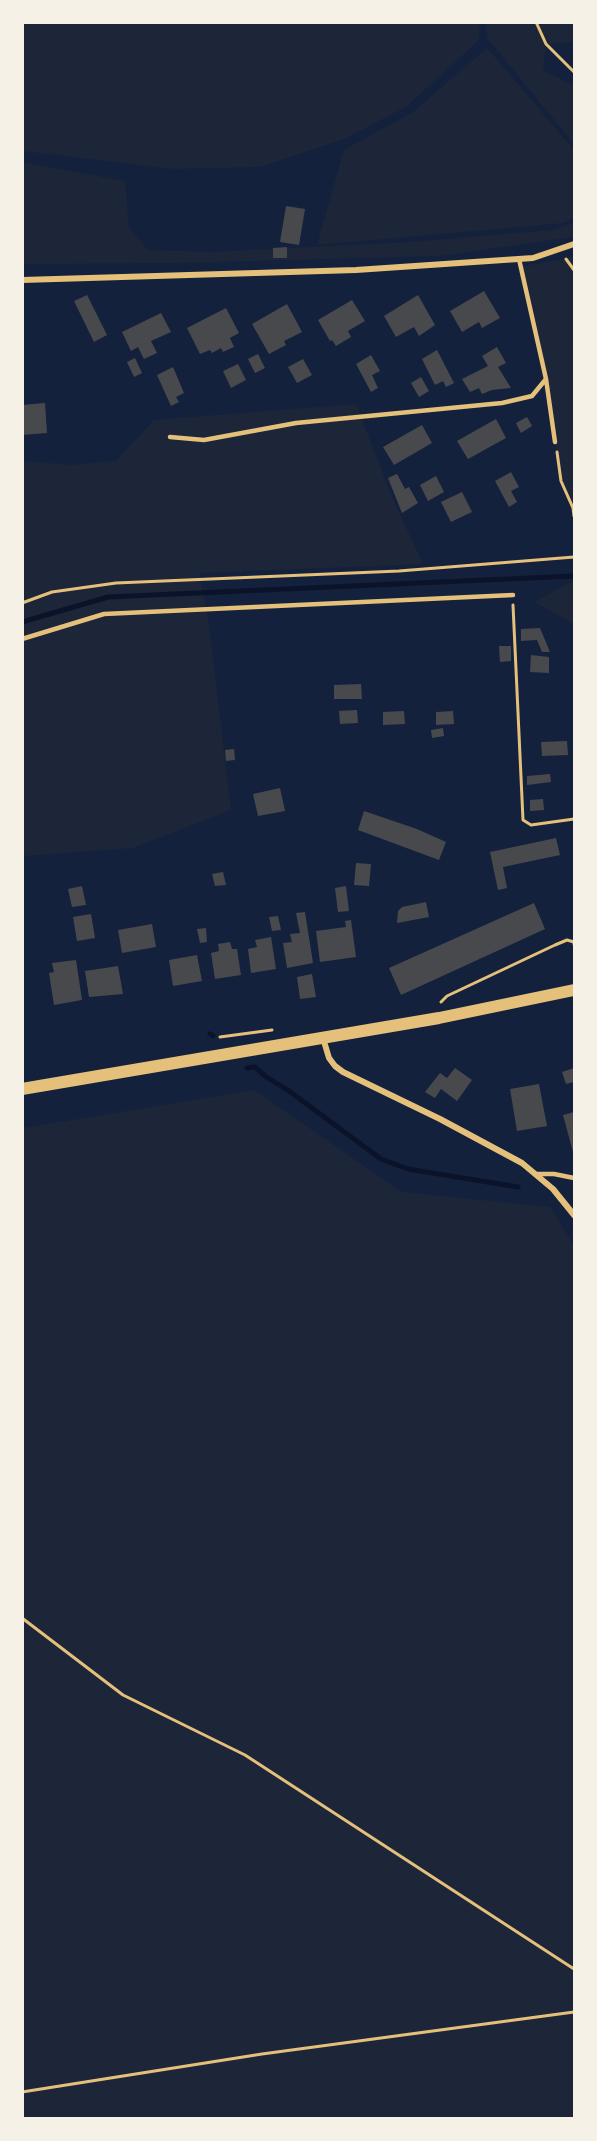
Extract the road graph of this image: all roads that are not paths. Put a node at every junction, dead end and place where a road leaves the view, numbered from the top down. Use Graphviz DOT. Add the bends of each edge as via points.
graph roads {
  1 [pos="574,244"];
  2 [pos="519,259"];
  3 [pos="22,280"];
  4 [pos="546,379"];
  5 [pos="170,437"];
  6 [pos="555,442"];
  7 [pos="513,595"];
  8 [pos="22,639"];
  9 [pos="574,990"];
  10 [pos="323,1038"];
  11 [pos="22,1089"];
  12 [pos="537,1174"];
  13 [pos="574,1178"];
  14 [pos="574,1215"];
  1 -- 2 [label="street"];
  2 -- 3 [label="street" via="356,270"];
  2 -- 4 [label="lane"];
  4 -- 5 [label="lane" via="532,396 502,403 296,423 204,440"];
  4 -- 6 [label="lane"];
  7 -- 8 [label="lane" via="104,614"];
  9 -- 10 [label="main road"];
  10 -- 11 [label="main road"];
  10 -- 12 [label="street" via="329,1058 343,1072 460,1130"];
  12 -- 13 [label="lane"];
  12 -- 14 [label="street"];
}
